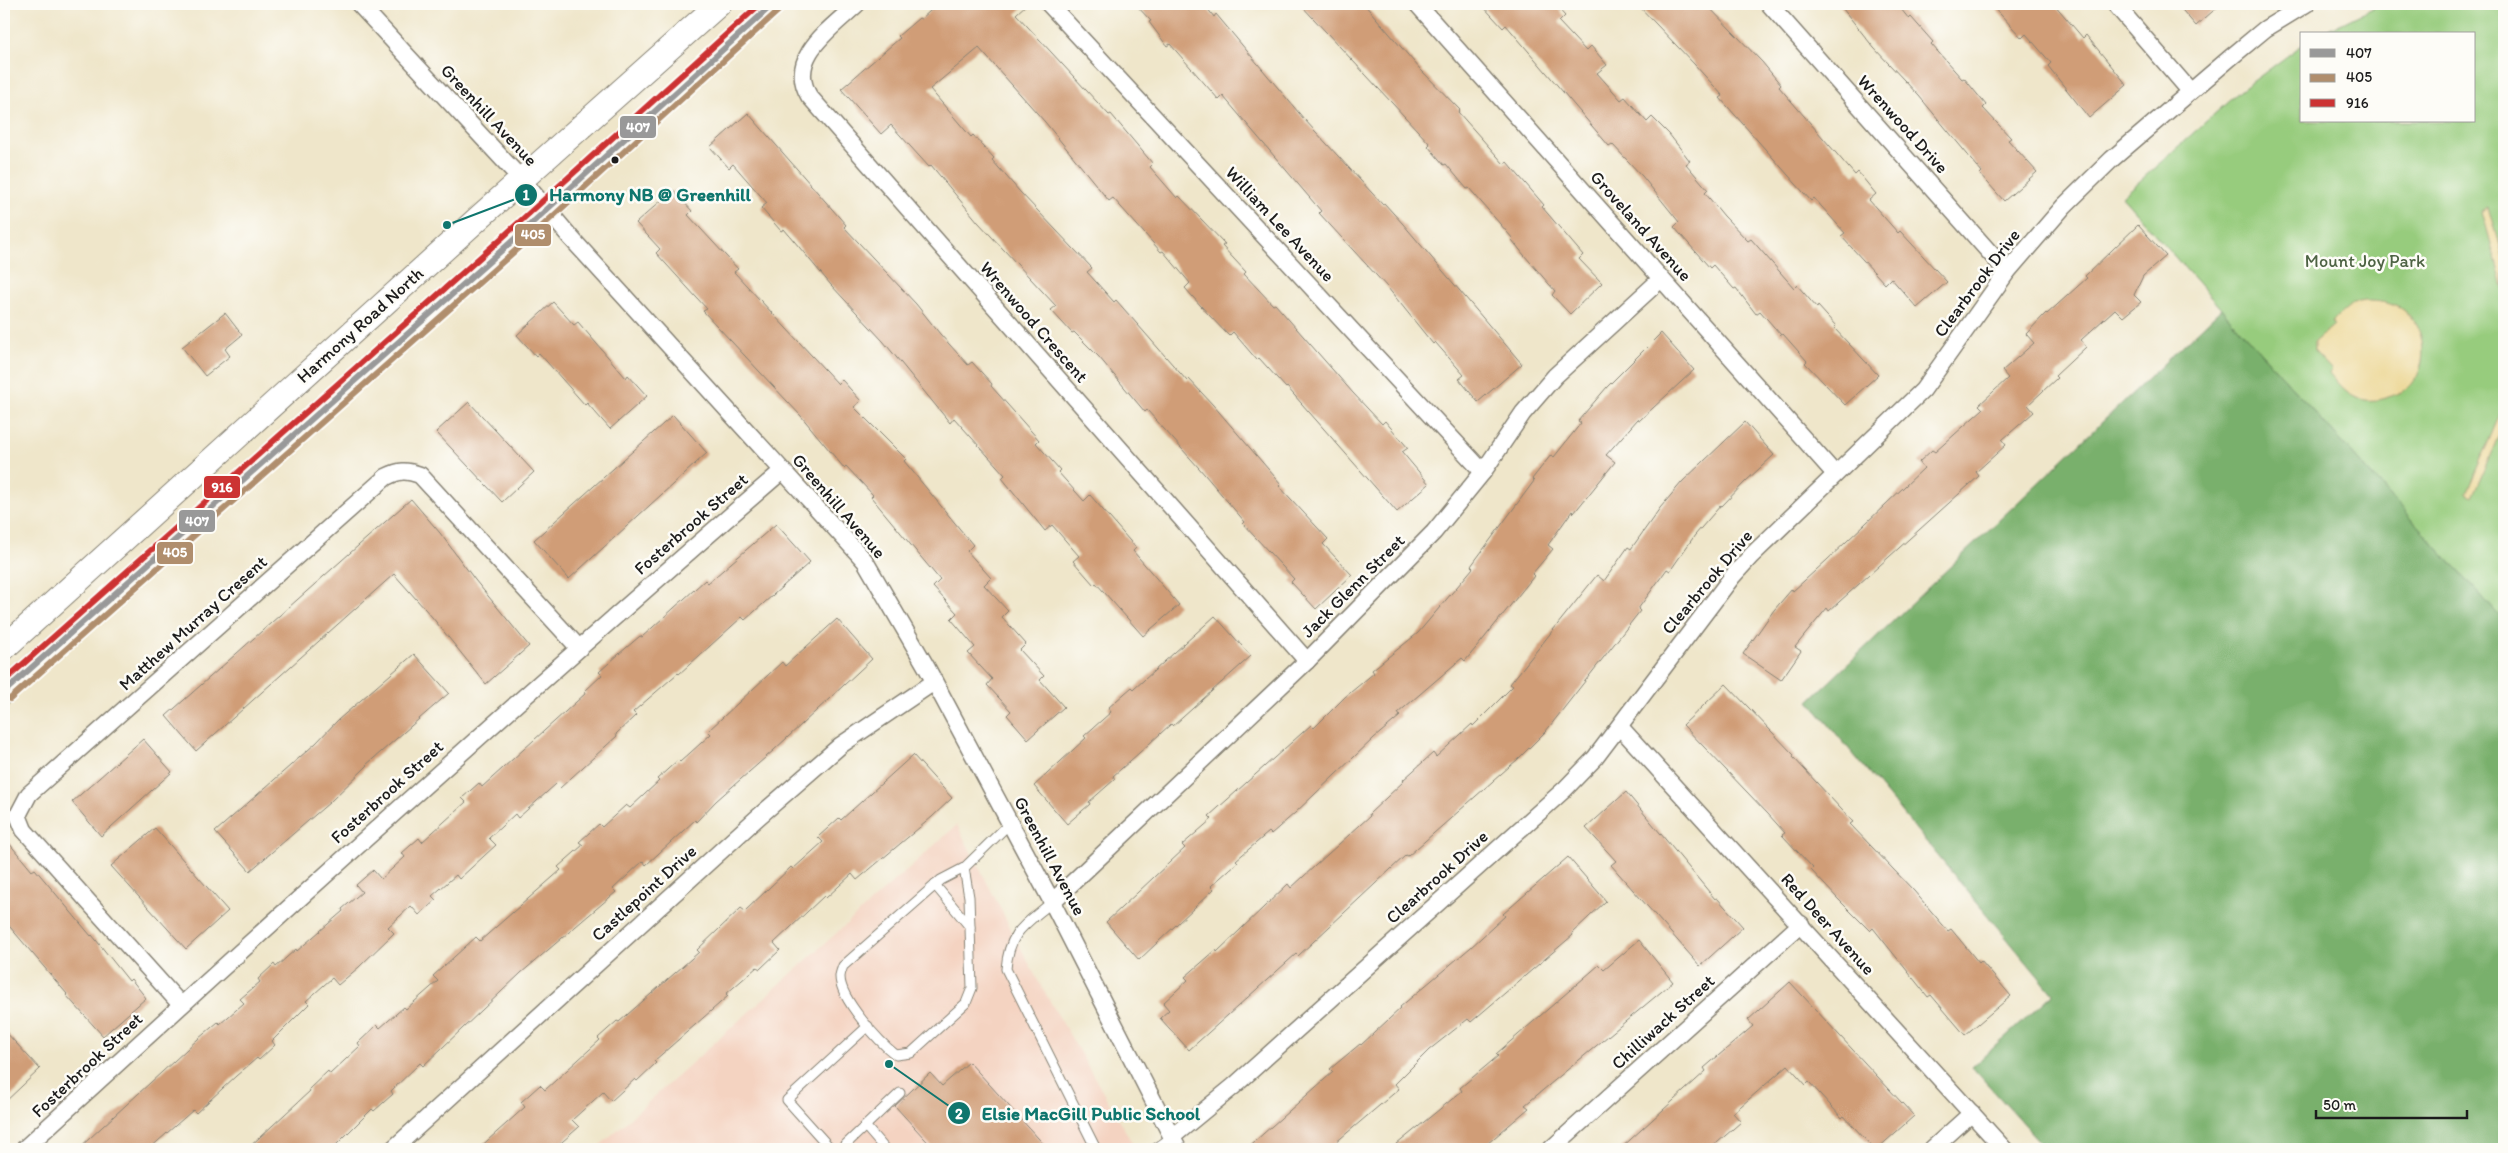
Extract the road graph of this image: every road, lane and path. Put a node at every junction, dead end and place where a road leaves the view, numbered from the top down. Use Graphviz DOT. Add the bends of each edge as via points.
graph roads {
  1 [pos="360,4"];
  2 [pos="719,4"];
  3 [pos="773,4"];
  4 [pos="858,4"];
  5 [pos="1049,4"];
  6 [pos="1417,4"];
  7 [pos="1769,4"];
  8 [pos="2115,4"];
  9 [pos="2306,4"];
  10 [pos="2190,91"];
  11 [pos="522,180"];
  12 [pos="547,210"];
  13 [pos="2007,272"];
  14 [pos="1661,279"];
  15 [pos="782,471"];
  16 [pos="1483,472"];
  17 [pos="1835,474"];
  18 [pos="578,647"];
  19 [pos="4,648"];
  20 [pos="1307,661"];
  21 [pos="934,682"];
  22 [pos="4,692"];
  23 [pos="1620,727"];
  24 [pos="1010,823"];
  25 [pos="964,868"];
  26 [pos="935,885"];
  27 [pos="1052,902"];
  28 [pos="1801,924"];
  29 [pos="971,927"];
  30 [pos="181,1005"];
  31 [pos="868,1026"];
  32 [pos="900,1092"];
  33 [pos="1972,1113"];
  34 [pos="866,1127"];
  35 [pos="1175,1143"];
  36 [pos="24,1149"];
  37 [pos="393,1149"];
  38 [pos="830,1149"];
  39 [pos="841,1149"];
  40 [pos="885,1149"];
  41 [pos="1096,1149"];
  42 [pos="1155,1149"];
  43 [pos="1552,1149"];
  44 [pos="1932,1149"];
  45 [pos="2004,1149"];
  1 -- 11 [label="street, Greenhill Avenue"];
  2 -- 11 [label="main road, Harmony Road North"];
  3 -- 12 [label="main road"];
  4 -- 20 [label="street, Wrenwood Crescent" via="813,46 801,68 808,96"];
  5 -- 16 [label="street, William Lee Avenue"];
  6 -- 14 [label="street, Groveland Avenue"];
  7 -- 13 [label="street, Wrenwood Drive"];
  8 -- 10 [label="street"];
  9 -- 10 [label="street, Clearbrook Drive" via="2265,29"];
  10 -- 13 [label="street, Clearbrook Drive" via="2064,206"];
  11 -- 12 [label="street, Greenhill Avenue"];
  11 -- 19 [label="main road, Harmony Road North"];
  12 -- 15 [label="street, Greenhill Avenue"];
  12 -- 22 [label="main road"];
  13 -- 17 [label="street, Clearbrook Drive" via="1923,390"];
  14 -- 16 [label="street, Jack Glenn Street" via="1555,376 1523,412"];
  14 -- 17 [label="street, Groveland Avenue"];
  15 -- 18 [label="street, Fosterbrook Street"];
  15 -- 21 [label="street, Greenhill Avenue" via="865,561"];
  16 -- 20 [label="street, Jack Glenn Street" via="1434,532"];
  17 -- 23 [label="street, Clearbrook Drive" via="1732,576"];
  18 -- 30 [label="street, Fosterbrook Street"];
  18 -- 30 [label="street, Matthew Murray Cresent" via="420,475 407,470 398,471 386,477 29,794 18,815 24,830"];
  20 -- 27 [label="street, Jack Glenn Street"];
  21 -- 24 [label="street, Greenhill Avenue"];
  21 -- 37 [label="street, Castlepoint Drive" via="841,745 770,806"];
  23 -- 28 [label="street, Red Deer Avenue"];
  23 -- 35 [label="street, Clearbrook Drive" via="1596,758 1565,789 1234,1086"];
  24 -- 25 [label="lane"];
  24 -- 27 [label="street, Greenhill Avenue"];
  25 -- 26 [label="lane"];
  25 -- 29 [label="lane"];
  26 -- 29 [label="lane"];
  26 -- 31 [label="lane" via="843,966 840,976 843,991"];
  27 -- 35 [label="street, Greenhill Avenue"];
  27 -- 41 [label="lane" via="1019,930 1008,949 1006,969"];
  28 -- 33 [label="street, Red Deer Avenue"];
  28 -- 43 [label="street, Chilliwack Street"];
  29 -- 31 [label="lane" via="972,988 966,1003 911,1053 896,1055"];
  30 -- 36 [label="street, Fosterbrook Street"];
  31 -- 38 [label="lane" via="787,1100"];
  32 -- 34 [label="lane"];
  33 -- 44 [label="street"];
  33 -- 45 [label="street, Red Deer Avenue"];
  34 -- 39 [label="lane"];
  34 -- 40 [label="lane"];
  35 -- 42 [label="lane"];
}
